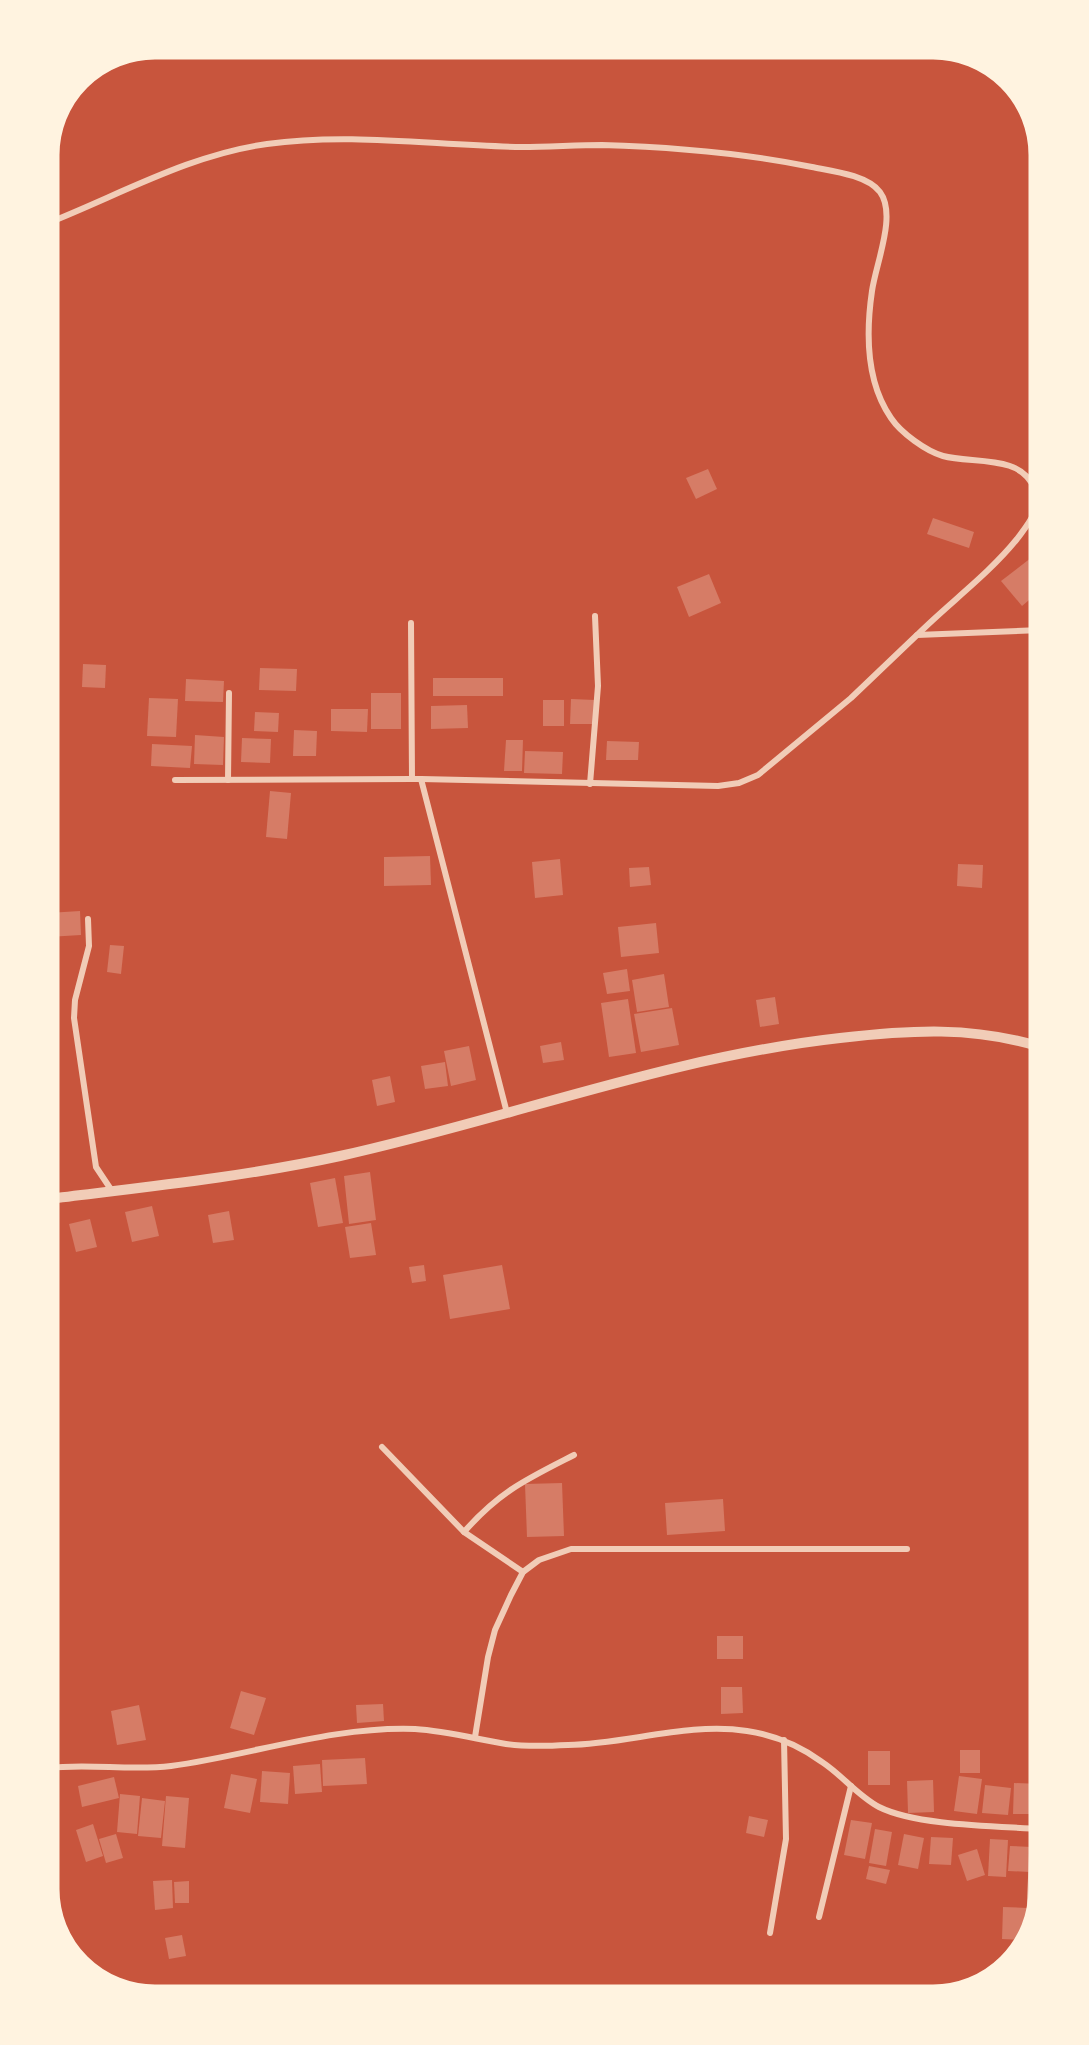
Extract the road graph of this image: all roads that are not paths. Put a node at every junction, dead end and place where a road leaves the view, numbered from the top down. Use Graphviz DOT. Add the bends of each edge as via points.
graph roads {
  1 [pos="59,218"];
  2 [pos="1030,479"];
  3 [pos="1030,520"];
  4 [pos="595,616"];
  5 [pos="411,623"];
  6 [pos="1030,630"];
  7 [pos="917,635"];
  8 [pos="229,693"];
  9 [pos="412,779"];
  10 [pos="421,779"];
  11 [pos="175,780"];
  12 [pos="228,780"];
  13 [pos="590,784"];
  14 [pos="88,919"];
  15 [pos="1030,1044"];
  16 [pos="507,1113"];
  17 [pos="112,1191"];
  18 [pos="58,1198"];
  19 [pos="382,1448"];
  20 [pos="574,1455"];
  21 [pos="464,1532"];
  22 [pos="907,1549"];
  23 [pos="523,1572"];
  24 [pos="475,1737"];
  25 [pos="784,1740"];
  26 [pos="58,1767"];
  27 [pos="851,1786"];
  28 [pos="1030,1828"];
  29 [pos="819,1917"];
  30 [pos="770,1933"];
  1 -- 2 [label="street" via="191,164 263,144 320,138 523,147 698,149 773,159 861,180 877,188 888,212 872,291 870,358 877,392 891,419 939,455 998,463 1020,469"];
  3 -- 7 [label="street" via="992,566"];
  4 -- 13 [label="street" via="598,686"];
  5 -- 9 [label="street"];
  6 -- 7 [label="street"];
  7 -- 13 [label="street" via="851,698 758,775 718,786"];
  8 -- 12 [label="street"];
  9 -- 10 [label="street"];
  9 -- 12 [label="street"];
  10 -- 13 [label="street"];
  10 -- 16 [label="street"];
  11 -- 12 [label="street"];
  14 -- 17 [label="street" via="89,946 74,1018 96,1167"];
  15 -- 16 [label="street" via="1008,1037 945,1030 796,1043 684,1065"];
  16 -- 17 [label="street" via="338,1157"];
  17 -- 18 [label="street"];
  19 -- 21 [label="street"];
  20 -- 21 [label="street" via="508,1489"];
  21 -- 23 [label="street"];
  22 -- 23 [label="street" via="571,1549 539,1560"];
  23 -- 24 [label="street" via="495,1630"];
  24 -- 25 [label="street" via="508,1744 601,1744 693,1730 746,1731"];
  24 -- 26 [label="street" via="416,1729 384,1730 264,1747 173,1766"];
  25 -- 27 [label="street" via="822,1761"];
  25 -- 30 [label="street" via="786,1839"];
  27 -- 28 [label="street" via="876,1806 895,1814"];
  27 -- 29 [label="street"];
}
